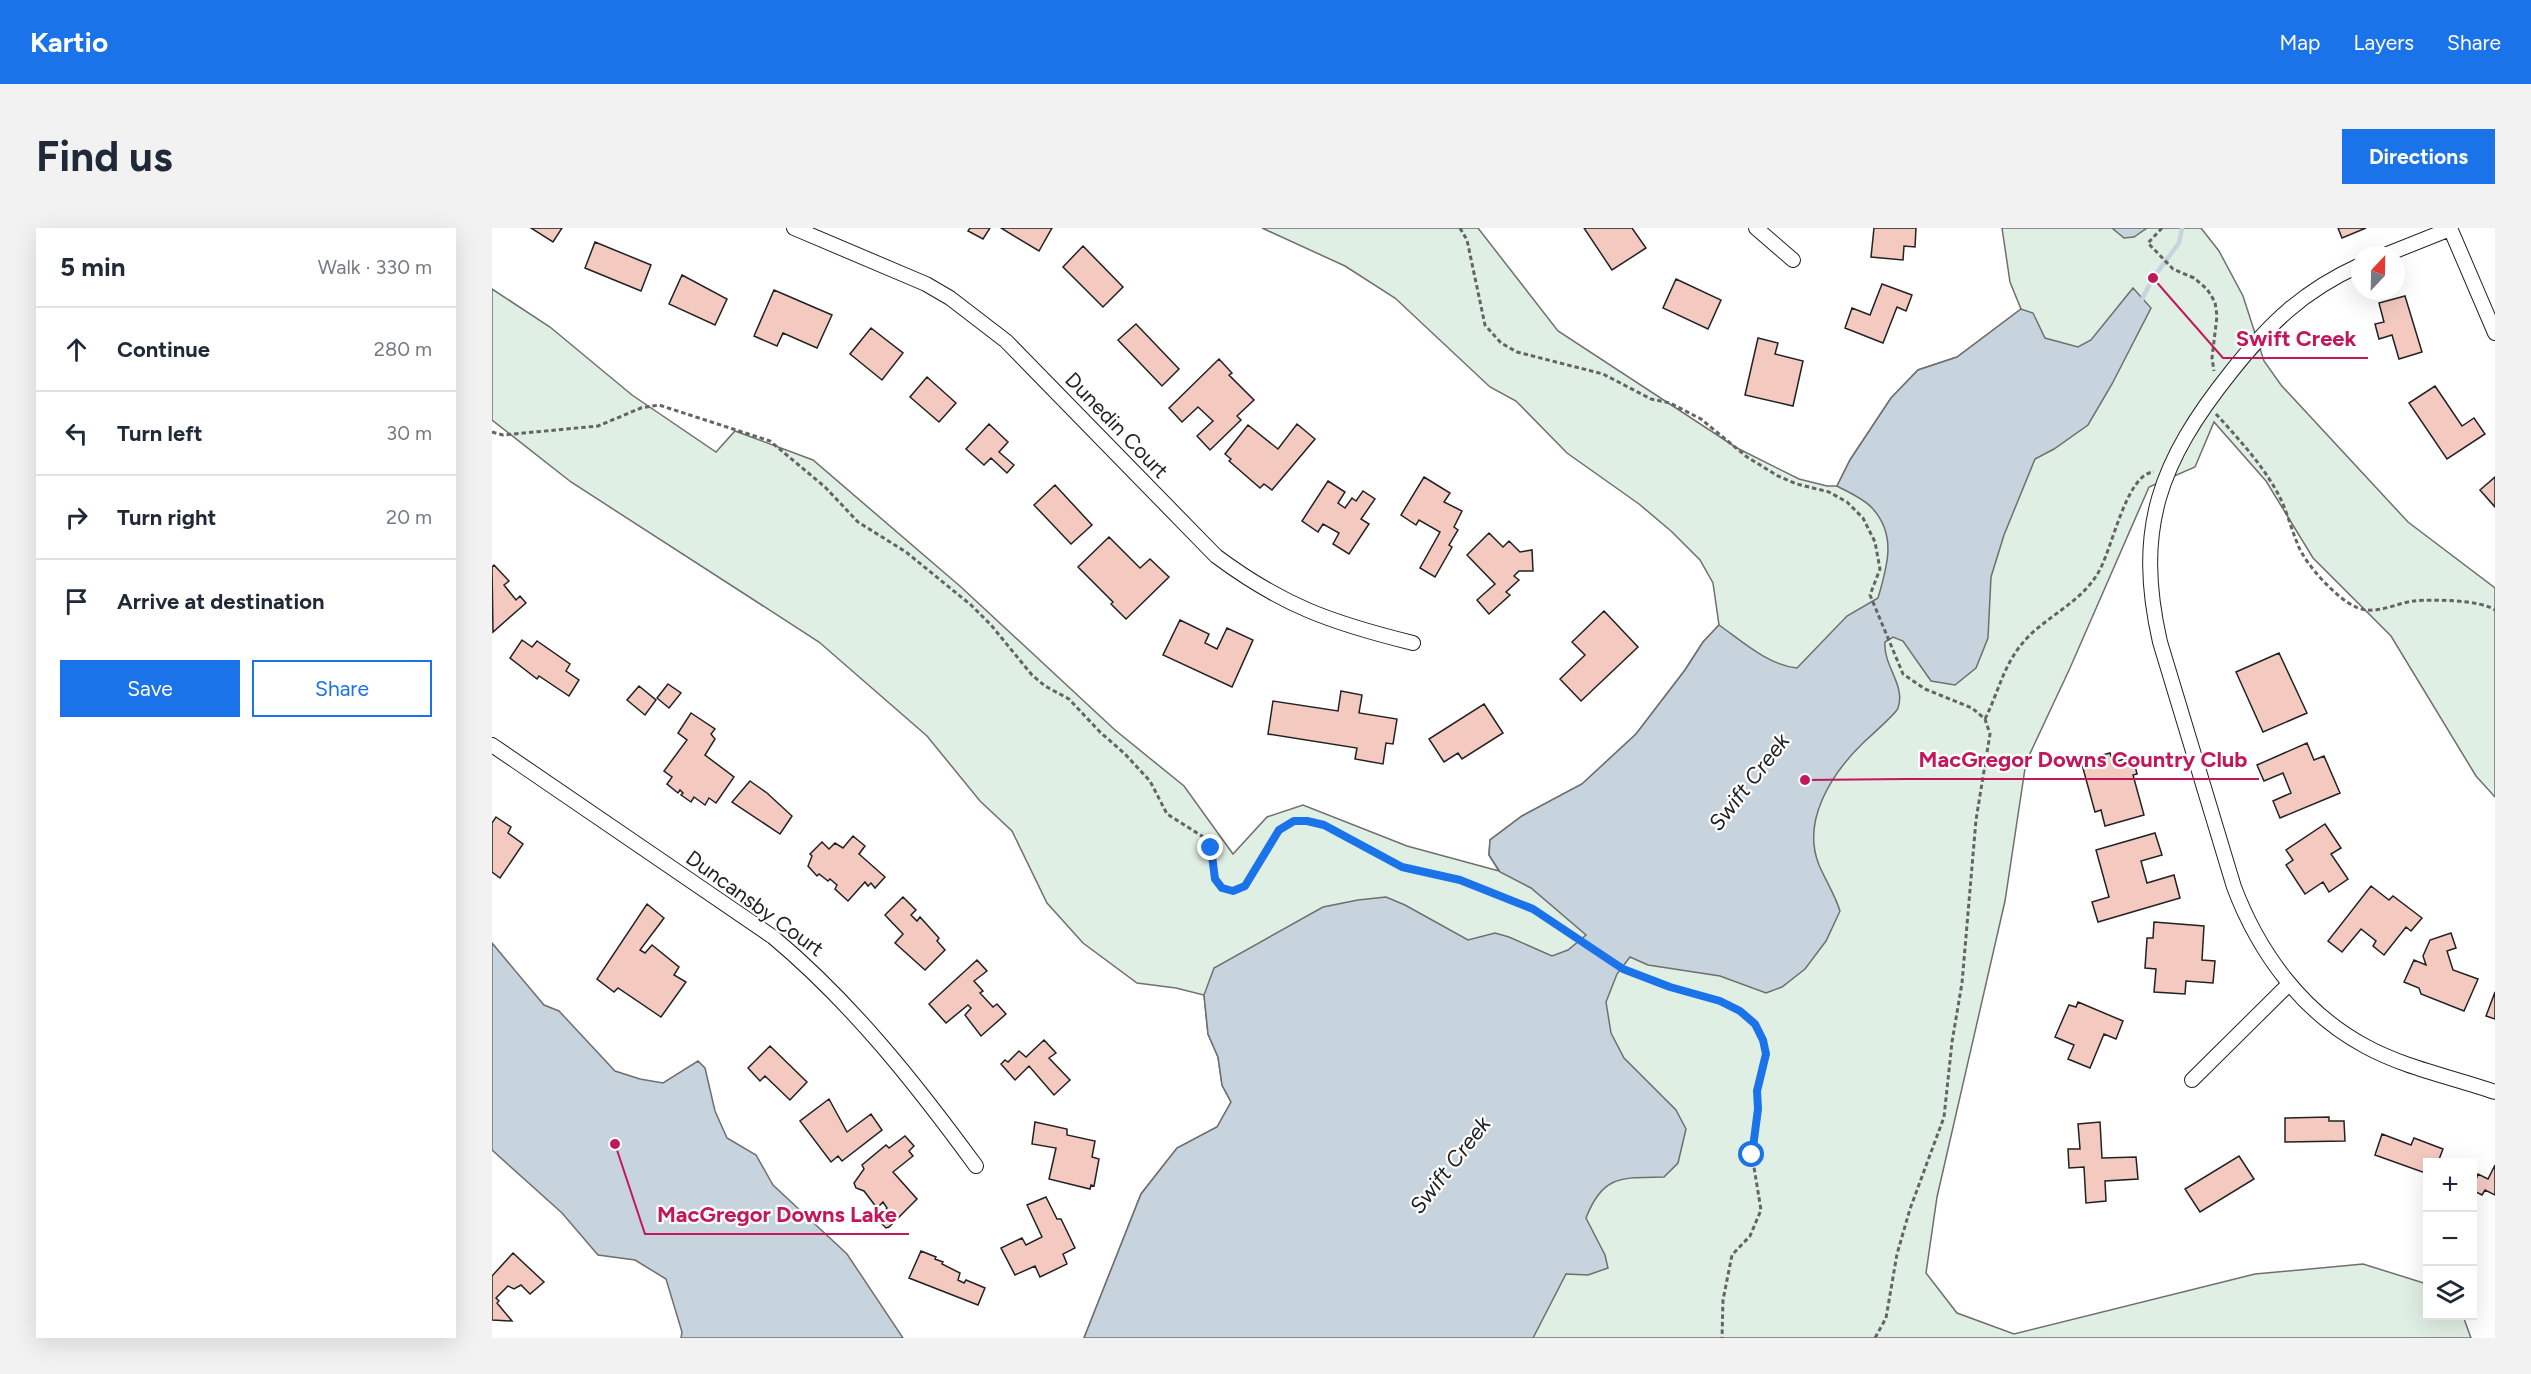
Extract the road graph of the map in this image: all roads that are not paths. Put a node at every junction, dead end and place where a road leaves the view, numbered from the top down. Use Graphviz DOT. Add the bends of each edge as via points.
graph roads {
  1 [pos="794,228"];
  2 [pos="1756,228"];
  3 [pos="2450,228"];
  4 [pos="2405,247"];
  5 [pos="1793,260"];
  6 [pos="2351,270"];
  7 [pos="2495,333"];
  8 [pos="1413,643"];
  9 [pos="492,745"];
  10 [pos="2289,984"];
  11 [pos="2192,1080"];
  12 [pos="2495,1092"];
  13 [pos="976,1166"];
  1 -- 8 [label="street, Dunedin Court" via="897,270 950,298 1006,341 1216,556 1243,576 1327,620"];
  2 -- 5 [label="street"];
  3 -- 4 [label="street"];
  3 -- 7 [label="street"];
  6 -- 10 [label="street" via="2288,308 2201,410 2167,474 2150,550 2153,610 2160,642 2234,887 2250,925"];
  9 -- 13 [label="street, Duncansby Court" via="797,957 862,1022"];
  10 -- 11 [label="street"];
  10 -- 12 [label="street" via="2326,1020 2366,1046"];
}
